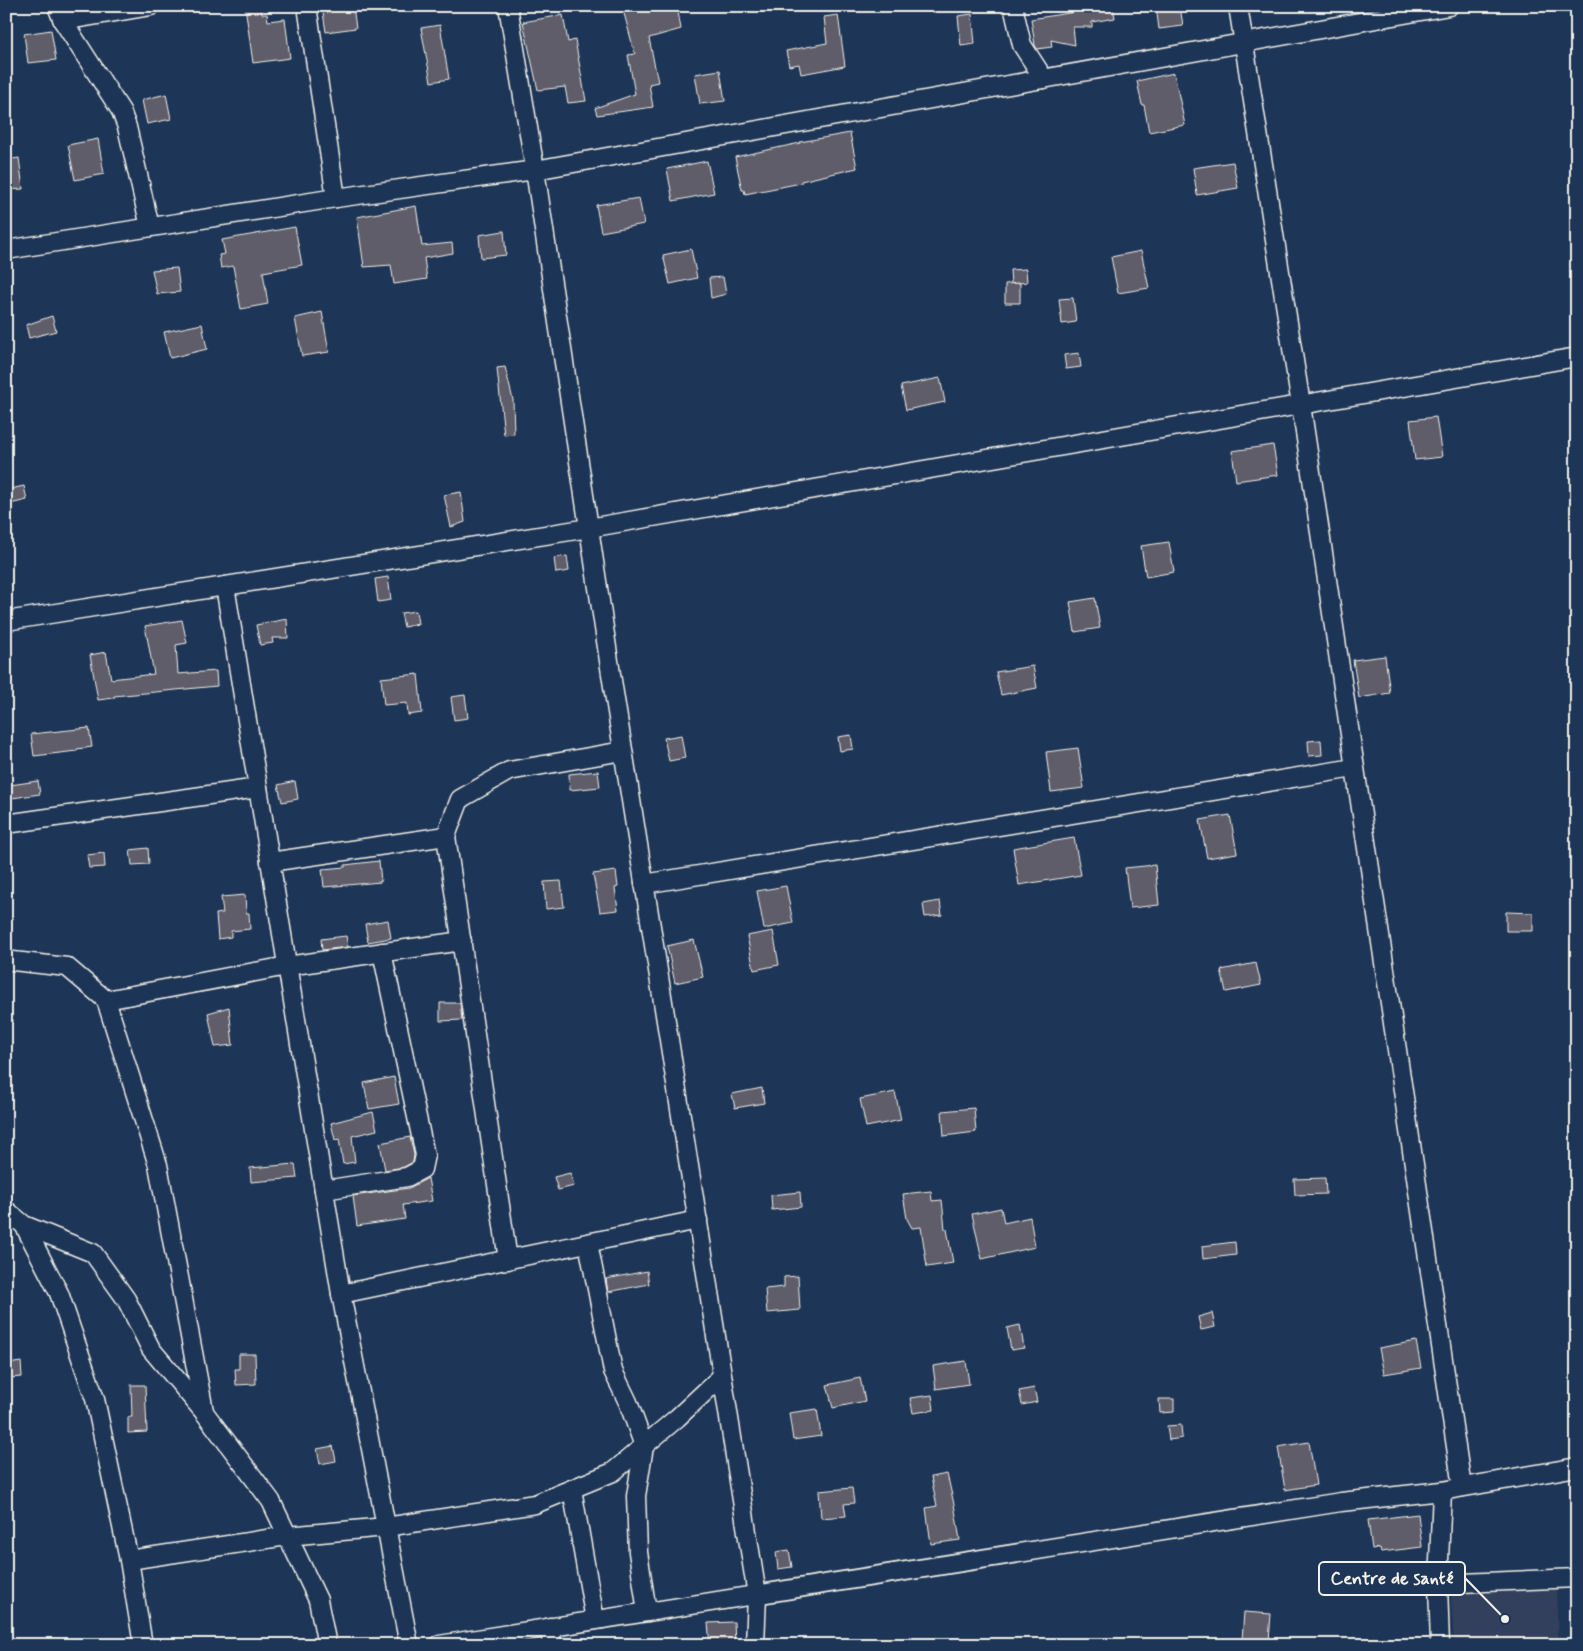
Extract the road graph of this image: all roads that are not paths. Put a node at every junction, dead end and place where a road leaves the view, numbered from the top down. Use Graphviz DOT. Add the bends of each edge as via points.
graph roads {
  1 [pos="151,6"];
  2 [pos="307,6"];
  3 [pos="508,6"];
  4 [pos="1013,6"];
  5 [pos="1238,6"];
  6 [pos="1449,6"];
  7 [pos="60,14"];
  8 [pos="1245,43"];
  9 [pos="1044,79"];
  10 [pos="535,170"];
  11 [pos="336,198"];
  12 [pos="150,228"];
  13 [pos="6,250"];
  14 [pos="1577,358"];
  15 [pos="1301,405"];
  16 [pos="589,528"];
  17 [pos="225,586"];
  18 [pos="6,622"];
  19 [pos="623,751"];
  20 [pos="1354,768"];
  21 [pos="258,788"];
  22 [pos="6,824"];
  23 [pos="446,836"];
  24 [pos="270,862"];
  25 [pos="644,884"];
  26 [pos="462,941"];
  27 [pos="382,952"];
  28 [pos="6,961"];
  29 [pos="286,966"];
  30 [pos="106,1000"];
  31 [pos="324,1190"];
  32 [pos="6,1210"];
  33 [pos="698,1220"];
  34 [pos="24,1225"];
  35 [pos="588,1243"];
  36 [pos="508,1260"];
  37 [pos="341,1294"];
  38 [pos="722,1376"];
  39 [pos="204,1412"];
  40 [pos="644,1446"];
  41 [pos="1577,1467"];
  42 [pos="1462,1487"];
  43 [pos="572,1489"];
  44 [pos="1442,1490"];
  45 [pos="386,1526"];
  46 [pos="287,1536"];
  47 [pos="129,1560"];
  48 [pos="1577,1578"];
  49 [pos="1438,1584"];
  50 [pos="757,1595"];
  51 [pos="647,1612"];
  52 [pos="595,1620"];
  53 [pos="551,1636"];
  54 [pos="143,1645"];
  55 [pos="327,1645"];
  56 [pos="409,1645"];
  57 [pos="439,1645"];
  58 [pos="755,1645"];
  59 [pos="1440,1645"];
  1 -- 7 [label="street"];
  2 -- 11 [label="street"];
  3 -- 10 [label="street"];
  4 -- 9 [label="street" via="1022,45"];
  5 -- 8 [label="street"];
  6 -- 8 [label="street"];
  7 -- 12 [label="street" via="121,110 128,127"];
  8 -- 9 [label="street"];
  8 -- 15 [label="street"];
  9 -- 10 [label="street"];
  10 -- 11 [label="street"];
  10 -- 16 [label="street"];
  11 -- 12 [label="street"];
  12 -- 13 [label="street"];
  14 -- 15 [label="street"];
  15 -- 16 [label="street"];
  15 -- 20 [label="street"];
  16 -- 17 [label="street"];
  16 -- 19 [label="street"];
  17 -- 18 [label="street"];
  17 -- 21 [label="street"];
  19 -- 23 [label="street" via="509,771 460,799"];
  19 -- 25 [label="street"];
  20 -- 25 [label="street"];
  20 -- 42 [label="street"];
  21 -- 22 [label="street"];
  21 -- 24 [label="street"];
  23 -- 24 [label="street"];
  23 -- 26 [label="street"];
  24 -- 29 [label="street"];
  25 -- 33 [label="street"];
  26 -- 27 [label="street"];
  26 -- 36 [label="street"];
  27 -- 29 [label="street"];
  27 -- 31 [label="street" via="425,1155 422,1169 407,1177"];
  28 -- 30 [label="street" via="67,967"];
  29 -- 30 [label="street"];
  29 -- 31 [label="street"];
  30 -- 39 [label="street" via="158,1165"];
  31 -- 37 [label="street"];
  32 -- 34 [label="street"];
  33 -- 35 [label="street"];
  33 -- 38 [label="street"];
  34 -- 39 [label="street" via="93,1253 126,1299 151,1348"];
  34 -- 47 [label="street" via="59,1293 95,1399"];
  35 -- 36 [label="street"];
  35 -- 40 [label="street" via="614,1371"];
  36 -- 37 [label="street"];
  37 -- 45 [label="street"];
  38 -- 40 [label="street"];
  38 -- 50 [label="street"];
  39 -- 46 [label="street" via="270,1502"];
  40 -- 43 [label="street" via="614,1472"];
  40 -- 51 [label="street" via="636,1496 638,1552"];
  41 -- 42 [label="street"];
  42 -- 44 [label="street"];
  43 -- 45 [label="street" via="535,1504"];
  43 -- 52 [label="street"];
  44 -- 49 [label="street"];
  44 -- 50 [label="street" via="1341,1502"];
  45 -- 46 [label="street"];
  45 -- 56 [label="street"];
  46 -- 47 [label="street"];
  46 -- 55 [label="street" via="318,1600"];
  47 -- 54 [label="street"];
  48 -- 49 [label="street"];
  49 -- 59 [label="street"];
  50 -- 51 [label="street"];
  50 -- 58 [label="street"];
  51 -- 52 [label="street"];
  52 -- 53 [label="street"];
  53 -- 57 [label="street"];
}
